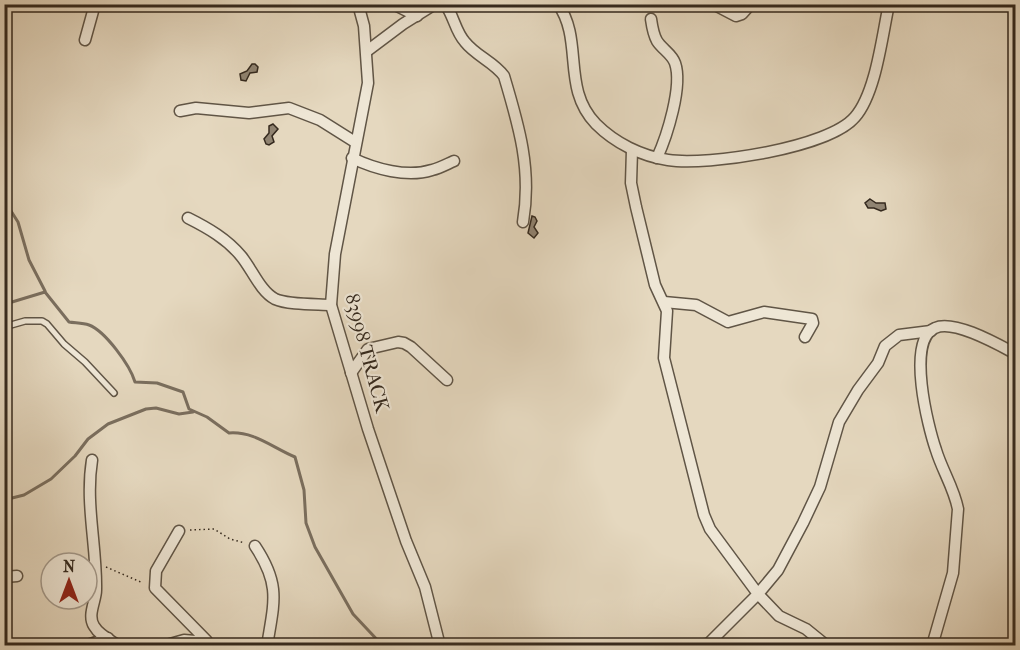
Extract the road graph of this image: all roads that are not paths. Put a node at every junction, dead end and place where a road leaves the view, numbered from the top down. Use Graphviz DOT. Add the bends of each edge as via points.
graph roads {
  1 [pos="95,4"];
  2 [pos="358,4"];
  3 [pos="393,4"];
  4 [pos="435,4"];
  5 [pos="445,4"];
  6 [pos="456,4"];
  7 [pos="487,4"];
  8 [pos="558,4"];
  9 [pos="713,4"];
  10 [pos="751,4"];
  11 [pos="889,4"];
  12 [pos="1014,4"];
  13 [pos="417,16"];
  14 [pos="651,18"];
  15 [pos="1016,21"];
  16 [pos="85,40"];
  17 [pos="367,51"];
  18 [pos="180,111"];
  19 [pos="355,142"];
  20 [pos="632,150"];
  21 [pos="657,158"];
  22 [pos="352,159"];
  23 [pos="454,160"];
  24 [pos="188,218"];
  25 [pos="522,222"];
  26 [pos="664,302"];
  27 [pos="331,305"];
  28 [pos="4,327"];
  29 [pos="929,332"];
  30 [pos="805,337"];
  31 [pos="1016,354"];
  32 [pos="351,373"];
  33 [pos="447,380"];
  34 [pos="114,393"];
  35 [pos="92,460"];
  36 [pos="179,531"];
  37 [pos="255,546"];
  38 [pos="17,576"];
  39 [pos="4,577"];
  40 [pos="758,594"];
  41 [pos="108,638"];
  42 [pos="209,643"];
  43 [pos="85,645"];
  44 [pos="119,645"];
  45 [pos="163,645"];
  46 [pos="267,645"];
  47 [pos="440,645"];
  48 [pos="690,645"];
  49 [pos="708,645"];
  50 [pos="827,645"];
  51 [pos="932,645"];
  1 -- 16 [label="street"];
  2 -- 17 [label="street, 83998 TRACK"];
  3 -- 13 [label="street"];
  4 -- 13 [label="street"];
  5 -- 25 [label="street" via="462,39 504,76 526,170 527,197"];
  6 -- 7 [label="street"];
  8 -- 20 [label="street" via="571,41 576,91 582,106 595,123"];
  9 -- 10 [label="street" via="736,16"];
  11 -- 21 [label="street" via="867,97 855,117 839,130 737,157 693,161"];
  12 -- 15 [label="street"];
  13 -- 17 [label="street"];
  14 -- 21 [label="street" via="655,36 674,60 676,72 670,124"];
  17 -- 19 [label="street, 83998 TRACK" via="368,83"];
  18 -- 19 [label="street" via="196,108 249,113 289,108 320,120"];
  19 -- 22 [label="street, 83998 TRACK"];
  20 -- 21 [label="street"];
  20 -- 26 [label="street" via="633,191 655,285"];
  22 -- 23 [label="street" via="380,170 408,172 429,171"];
  22 -- 27 [label="street, 83998 TRACK" via="335,254"];
  24 -- 27 [label="street" via="236,250 274,299"];
  26 -- 30 [label="street" via="696,305 728,322 764,312 812,319"];
  26 -- 40 [label="street" via="664,357 704,515"];
  27 -- 32 [label="street, 83998 TRACK"];
  28 -- 34 [label="lane" via="42,321"];
  29 -- 31 [label="street" via="942,326 959,329"];
  29 -- 40 [label="street" via="899,335 885,346 839,422 820,487 784,562"];
  29 -- 51 [label="street" via="921,351 924,396 936,452 958,509 953,573"];
  32 -- 33 [label="street" via="368,349 401,342"];
  32 -- 47 [label="street, 83998 TRACK" via="425,587"];
  35 -- 41 [label="street" via="90,494 96,591 92,620 100,634"];
  36 -- 42 [label="street" via="156,571 155,588"];
  37 -- 46 [label="street" via="273,582"];
  38 -- 39 [label="street"];
  40 -- 49 [label="street"];
  40 -- 50 [label="street" via="779,616"];
  41 -- 43 [label="street"];
  41 -- 44 [label="street"];
  42 -- 45 [label="street" via="184,640"];
  48 -- 49 [label="street"];
}
